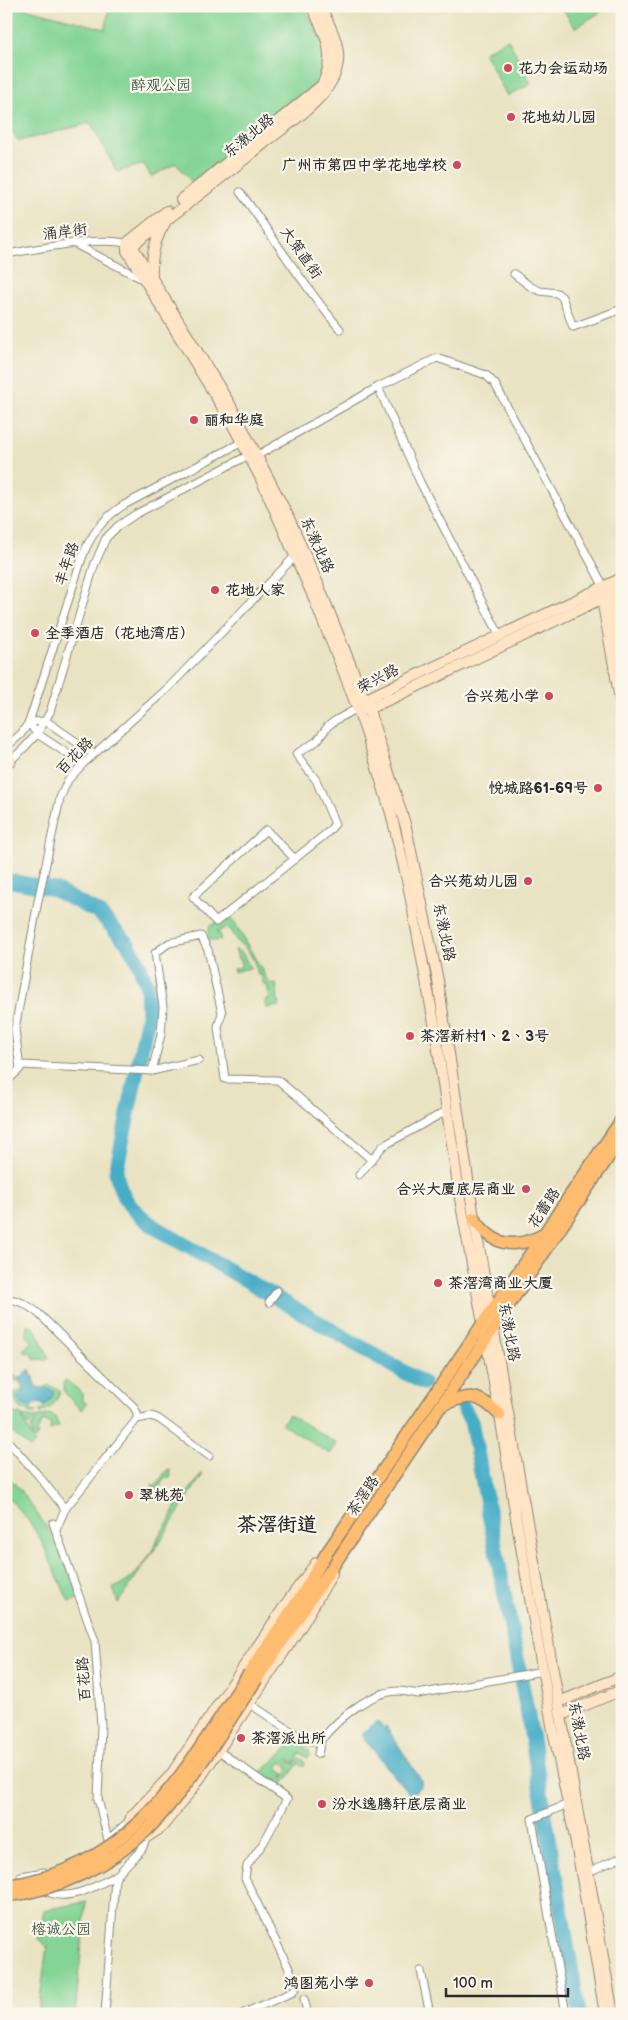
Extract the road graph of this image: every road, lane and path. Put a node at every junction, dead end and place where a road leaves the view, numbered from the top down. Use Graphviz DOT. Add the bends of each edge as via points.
graph roads {
  1 [pos="311,6"];
  2 [pos="320,6"];
  3 [pos="240,192"];
  4 [pos="168,218"];
  5 [pos="73,243"];
  6 [pos="130,245"];
  7 [pos="6,254"];
  8 [pos="514,274"];
  9 [pos="148,278"];
  10 [pos="622,309"];
  11 [pos="340,329"];
  12 [pos="378,387"];
  13 [pos="246,440"];
  14 [pos="253,455"];
  15 [pos="299,553"];
  16 [pos="622,578"];
  17 [pos="622,589"];
  18 [pos="606,593"];
  19 [pos="500,636"];
  20 [pos="622,658"];
  21 [pos="363,705"];
  22 [pos="622,710"];
  23 [pos="46,721"];
  24 [pos="29,722"];
  25 [pos="36,733"];
  26 [pos="94,754"];
  27 [pos="7,755"];
  28 [pos="83,764"];
  29 [pos="295,859"];
  30 [pos="199,1060"];
  31 [pos="21,1065"];
  32 [pos="149,1070"];
  33 [pos="6,1082"];
  34 [pos="448,1110"];
  35 [pos="622,1119"];
  36 [pos="622,1137"];
  37 [pos="372,1160"];
  38 [pos="359,1175"];
  39 [pos="474,1218"];
  40 [pos="544,1234"];
  41 [pos="277,1291"];
  42 [pos="6,1299"];
  43 [pos="269,1302"];
  44 [pos="491,1313"];
  45 [pos="488,1326"];
  46 [pos="486,1341"];
  47 [pos="441,1406"];
  48 [pos="500,1415"];
  49 [pos="137,1419"];
  50 [pos="6,1439"];
  51 [pos="209,1456"];
  52 [pos="65,1509"];
  53 [pos="53,1522"];
  54 [pos="56,1530"];
  55 [pos="326,1554"];
  56 [pos="336,1564"];
  57 [pos="543,1671"];
  58 [pos="253,1676"];
  59 [pos="622,1676"];
  60 [pos="622,1690"];
  61 [pos="559,1702"];
  62 [pos="250,1704"];
  63 [pos="561,1715"];
  64 [pos="321,1740"];
  65 [pos="219,1751"];
  66 [pos="318,1754"];
  67 [pos="568,1804"];
  68 [pos="129,1820"];
  69 [pos="147,1837"];
  70 [pos="108,1840"];
  71 [pos="622,1857"];
  72 [pos="66,1865"];
  73 [pos="585,1873"];
  74 [pos="118,1874"];
  75 [pos="6,1886"];
  76 [pos="66,1895"];
  77 [pos="6,1896"];
  78 [pos="421,1971"];
  79 [pos="304,1999"];
  80 [pos="105,2014"];
  81 [pos="242,2014"];
  82 [pos="308,2014"];
  83 [pos="430,2014"];
  84 [pos="566,2014"];
  85 [pos="605,2014"];
  86 [pos="613,2014"];
  1 -- 6 [label="main road, 东漖北路" via="329,47 329,69 322,85"];
  2 -- 4 [label="main road, 东漖北路" via="333,32 338,53 337,70 328,88 305,110"];
  3 -- 11 [label="street, 大策直街" via="320,306"];
  4 -- 6 [label="main road, 东漖北路"];
  4 -- 9 [label="main road" via="155,243"];
  5 -- 6 [label="street, 涌岸街"];
  5 -- 7 [label="street, 涌岸街"];
  5 -- 9 [label="street"];
  6 -- 9 [label="main road, 东漖北路"];
  8 -- 10 [label="street" via="531,287 562,297 573,327"];
  9 -- 13 [label="main road, 东漖北路" via="231,406"];
  12 -- 14 [label="street, 丰年路"];
  12 -- 18 [label="street, 丰年路" via="437,358 486,375 495,384"];
  12 -- 19 [label="street" via="420,482"];
  13 -- 14 [label="main road, 东漖北路"];
  13 -- 24 [label="street, 丰年路" via="124,505 102,523 82,558"];
  14 -- 15 [label="main road, 东漖北路"];
  14 -- 23 [label="street, 丰年路" via="136,514 106,538 94,566"];
  15 -- 21 [label="main road, 东漖北路"];
  15 -- 26 [label="street, 百花路" via="169,687"];
  16 -- 18 [label="main road, 荣兴路"];
  17 -- 18 [label="main road, 荣兴路"];
  18 -- 19 [label="main road, 荣兴路"];
  18 -- 20 [label="main road"];
  18 -- 21 [label="main road, 荣兴路"];
  18 -- 22 [label="main road"];
  19 -- 21 [label="main road, 荣兴路"];
  21 -- 29 [label="street" via="336,720 317,741 296,754 316,780 335,824"];
  21 -- 34 [label="main road, 东漖北路" via="401,849"];
  21 -- 39 [label="main road, 东漖北路" via="395,787 417,871 439,989"];
  23 -- 24 [label="street"];
  23 -- 25 [label="street, 丰年路"];
  23 -- 26 [label="street"];
  24 -- 25 [label="street"];
  24 -- 27 [label="street"];
  25 -- 27 [label="street, 丰年路" via="25,748"];
  25 -- 28 [label="street"];
  26 -- 28 [label="street, 百花路"];
  28 -- 31 [label="street, 百花路" via="68,780 62,794 40,892 15,1029"];
  29 -- 29 [label="street" via="216,922 193,897 266,830"];
  30 -- 32 [label="street"];
  31 -- 32 [label="street"];
  31 -- 33 [label="street" via="18,1073"];
  32 -- 37 [label="street" via="161,1035 163,1007 155,953 169,943 201,936 208,950 222,1013 218,1027 226,1080 278,1080"];
  34 -- 37 [label="street" via="383,1146"];
  34 -- 45 [label="main road, 东漖北路" via="461,1205"];
  35 -- 40 [label="main road, 花蕾路"];
  36 -- 45 [label="main road, 花蕾路"];
  37 -- 38 [label="street"];
  39 -- 40 [label="main road" via="488,1236 506,1243 529,1242"];
  39 -- 44 [label="main road, 东漖北路"];
  40 -- 44 [label="main road, 花蕾路"];
  41 -- 43 [label="street"];
  42 -- 49 [label="street" via="28,1304 39,1314 134,1407"];
  44 -- 45 [label="main road, 花蕾路"];
  45 -- 46 [label="main road, 茶滘路"];
  45 -- 55 [label="main road, 茶滘路"];
  45 -- 61 [label="main road, 东漖北路"];
  46 -- 47 [label="main road, 茶滘路"];
  46 -- 48 [label="main road, 东漖北路"];
  47 -- 48 [label="main road" via="467,1396 484,1401"];
  47 -- 56 [label="main road, 茶滘路"];
  48 -- 57 [label="main road, 东漖北路"];
  49 -- 51 [label="street" via="152,1416 159,1419"];
  49 -- 52 [label="street"];
  50 -- 52 [label="street"];
  52 -- 54 [label="street"];
  53 -- 54 [label="street, 百花路"];
  54 -- 70 [label="street, 百花路" via="95,1641 101,1726 98,1799"];
  55 -- 58 [label="main road, 茶滘路"];
  55 -- 68 [label="main road" via="313,1566 288,1601 170,1776"];
  56 -- 58 [label="main road, 茶滘路"];
  56 -- 62 [label="main road" via="315,1605"];
  57 -- 64 [label="street" via="418,1694 398,1691 375,1697 342,1718"];
  57 -- 67 [label="main road, 东漖北路"];
  58 -- 75 [label="main road, bridge" via="138,1825 104,1851 68,1870"];
  58 -- 77 [label="main road, bridge" via="174,1798 133,1842 102,1864 64,1882"];
  59 -- 61 [label="main road"];
  60 -- 63 [label="main road"];
  61 -- 63 [label="main road, 东漖北路"];
  62 -- 64 [label="street" via="303,1738"];
  62 -- 65 [label="main road"];
  63 -- 73 [label="main road, 东漖北路"];
  64 -- 66 [label="street"];
  65 -- 69 [label="main road" via="172,1816"];
  65 -- 81 [label="street" via="287,1799 247,1866 245,1878 296,1985 292,1992"];
  67 -- 73 [label="main road, 东漖北路"];
  67 -- 84 [label="street" via="532,1819"];
  68 -- 69 [label="main road" via="137,1835"];
  68 -- 70 [label="street"];
  69 -- 74 [label="street" via="142,1849"];
  70 -- 72 [label="street"];
  71 -- 73 [label="street"];
  72 -- 76 [label="street" via="53,1872 50,1879 55,1891"];
  72 -- 76 [label="street" via="21,1876 48,1893"];
  73 -- 85 [label="main road, 东漖北路"];
  73 -- 86 [label="main road, 东漖北路"];
  74 -- 76 [label="street"];
  74 -- 80 [label="street"];
  78 -- 83 [label="street"];
  79 -- 82 [label="street"];
}
